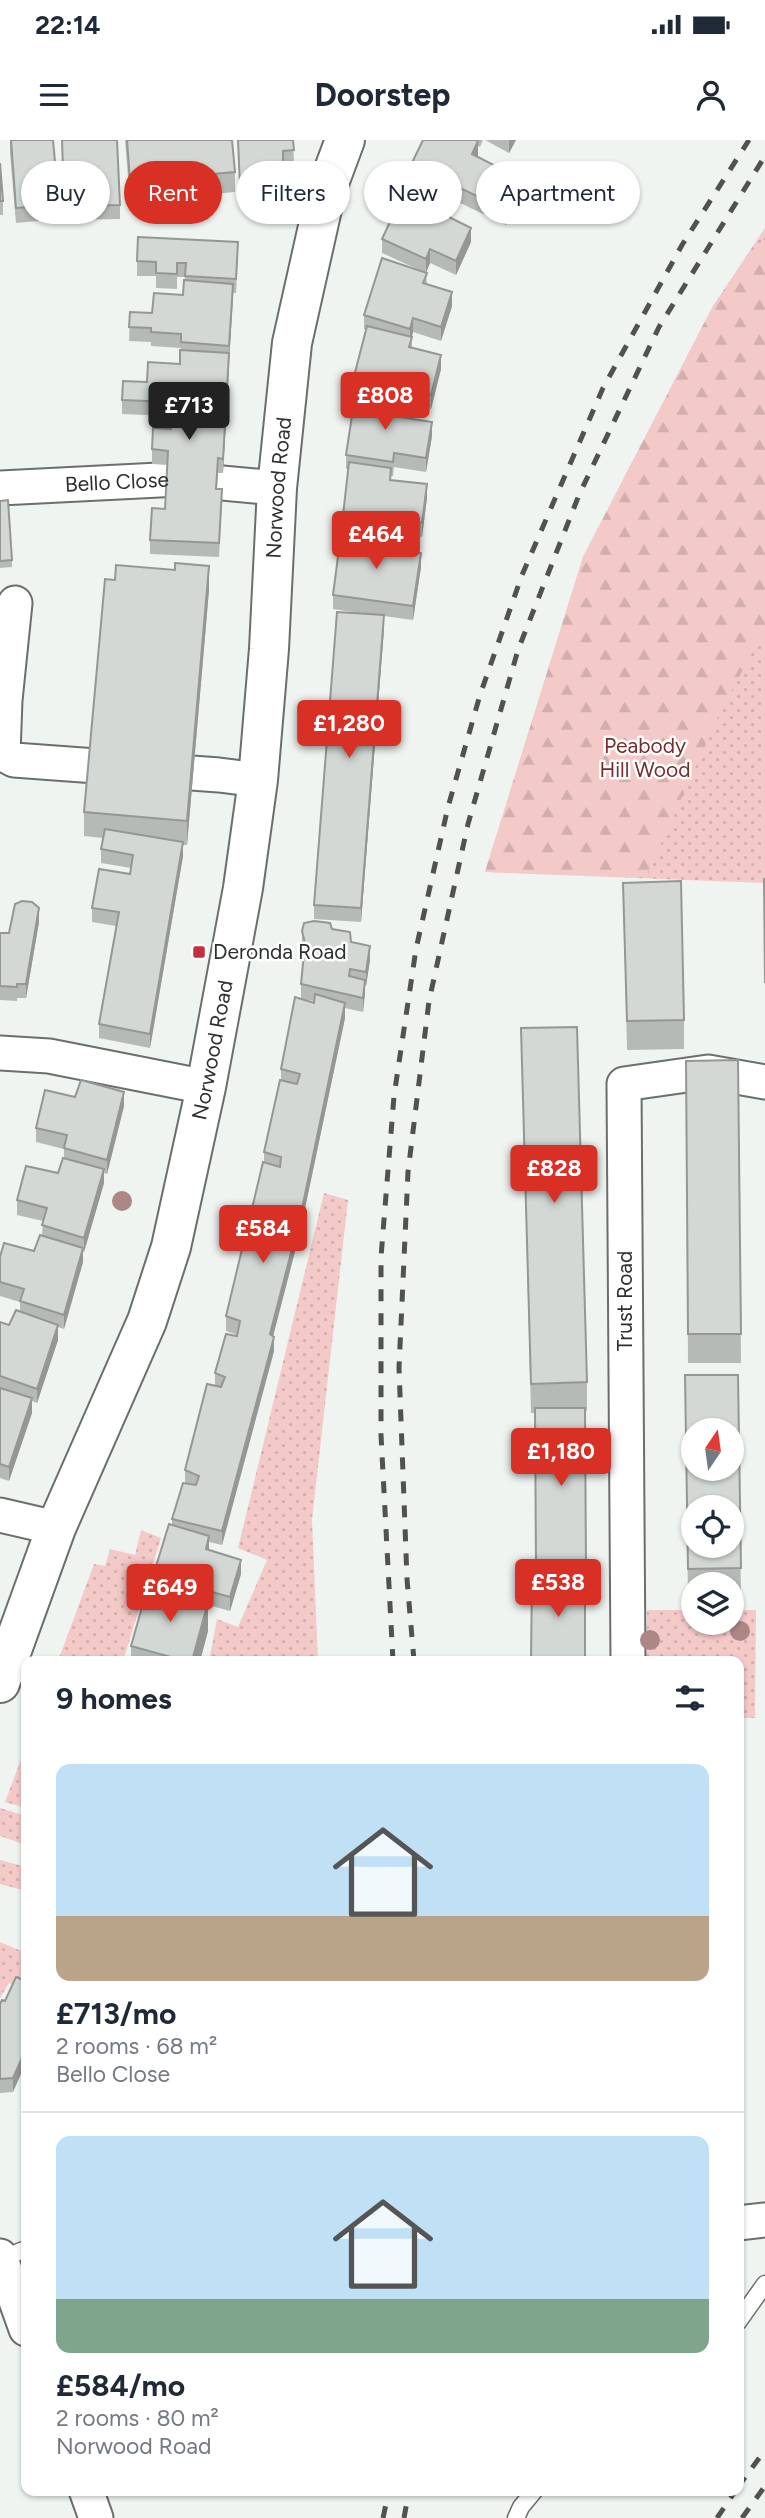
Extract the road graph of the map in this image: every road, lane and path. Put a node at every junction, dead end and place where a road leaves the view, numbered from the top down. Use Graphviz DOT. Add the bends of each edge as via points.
graph roads {
  1 [pos="345,140"];
  2 [pos="0,488"];
  3 [pos="277,488"];
  4 [pos="15,603"];
  5 [pos="258,780"];
  6 [pos="0,1053"];
  7 [pos="765,1082"];
  8 [pos="206,1087"];
  9 [pos="0,1515"];
  10 [pos="56,1528"];
  11 [pos="628,1656"];
  12 [pos="0,1682"];
  13 [pos="765,2220"];
  14 [pos="744,2222"];
  15 [pos="21,2251"];
  16 [pos="0,2258"];
  17 [pos="765,2284"];
  18 [pos="744,2314"];
  19 [pos="21,2315"];
  20 [pos="88,2496"];
  21 [pos="530,2496"];
  22 [pos="96,2518"];
  23 [pos="516,2518"];
  1 -- 3 [label="main road, Norwood Road" via="326,191 292,343"];
  2 -- 3 [label="street, Bello Close" via="179,479"];
  3 -- 5 [label="main road, Norwood Road"];
  4 -- 5 [label="street" via="3,754 14,760"];
  5 -- 8 [label="main road, Norwood Road"];
  6 -- 8 [label="street" via="49,1056"];
  7 -- 11 [label="street, Trust Road" via="708,1072 624,1084"];
  8 -- 10 [label="main road, Norwood Road" via="171,1247 147,1321"];
  9 -- 10 [label="street"];
  10 -- 12 [label="main road, Norwood Road"];
  13 -- 14 [label="street"];
  15 -- 16 [label="lane"];
  16 -- 19 [label="street"];
  17 -- 18 [label="lane"];
  20 -- 22 [label="street"];
  21 -- 23 [label="lane"];
}
